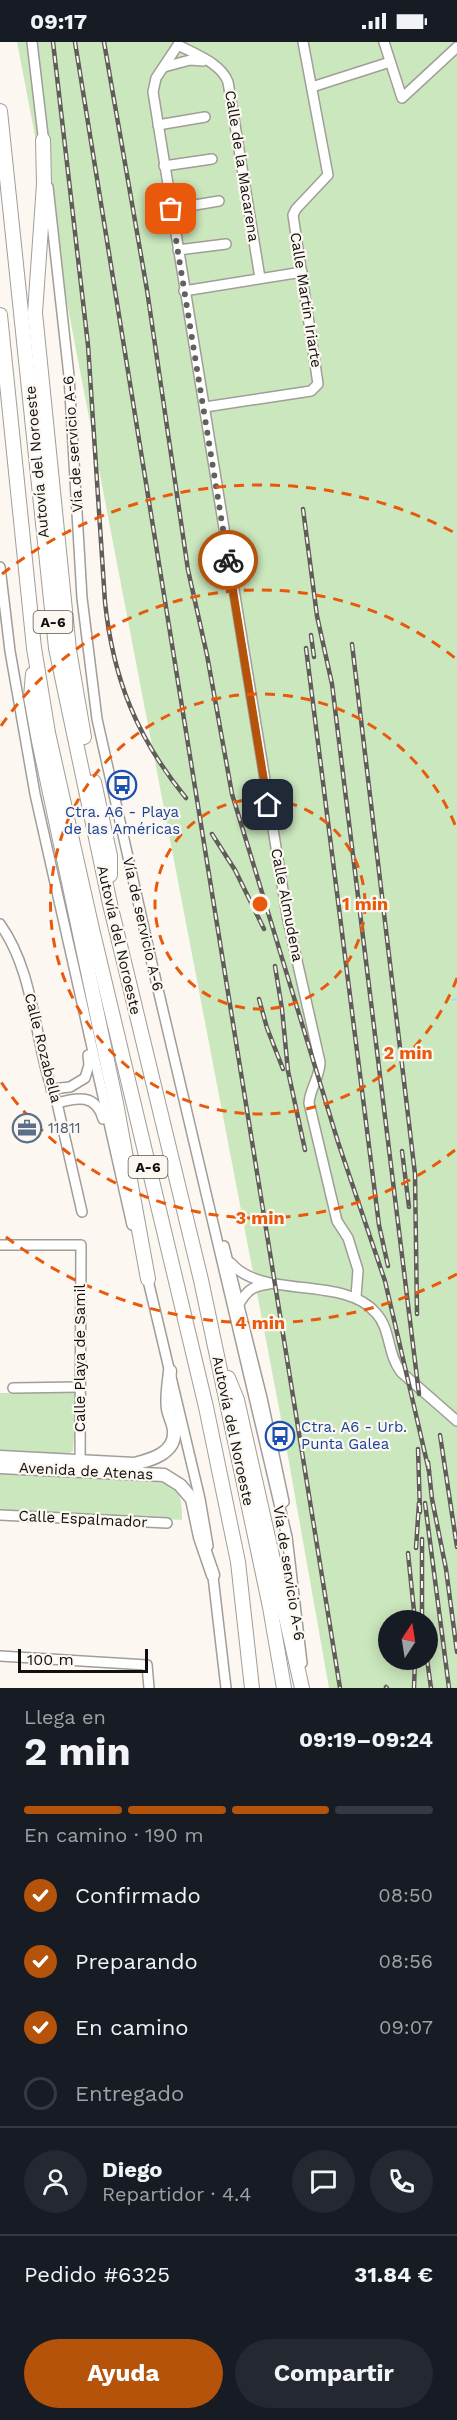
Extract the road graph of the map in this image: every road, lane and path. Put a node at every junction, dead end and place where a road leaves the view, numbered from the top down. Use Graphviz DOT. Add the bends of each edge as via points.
graph roads {
  1 [pos="32,42"];
  2 [pos="303,42"];
  3 [pos="384,42"];
  4 [pos="178,44"];
  5 [pos="457,47"];
  6 [pos="208,62"];
  7 [pos="390,63"];
  8 [pos="163,68"];
  9 [pos="312,87"];
  10 [pos="0,111"];
  11 [pos="205,117"];
  12 [pos="158,126"];
  13 [pos="43,140"];
  14 [pos="212,159"];
  15 [pos="164,166"];
  16 [pos="219,201"];
  17 [pos="171,209"];
  18 [pos="226,244"];
  19 [pos="178,250"];
  20 [pos="302,272"];
  21 [pos="260,278"];
  22 [pos="184,291"];
  23 [pos="0,315"];
  24 [pos="205,407"];
  25 [pos="0,567"];
  26 [pos="34,648"];
  27 [pos="110,904"];
  28 [pos="0,924"];
  29 [pos="73,961"];
  30 [pos="51,1089"];
  31 [pos="57,1103"];
  32 [pos="204,1184"];
  33 [pos="128,1209"];
  34 [pos="82,1212"];
  35 [pos="0,1245"];
  36 [pos="228,1259"];
  37 [pos="148,1279"];
  38 [pos="280,1284"];
  39 [pos="356,1297"];
  40 [pos="239,1304"];
  41 [pos="216,1350"];
  42 [pos="170,1371"];
  43 [pos="13,1388"];
  44 [pos="80,1388"];
  45 [pos="457,1421"];
  46 [pos="0,1457"];
  47 [pos="80,1465"];
  48 [pos="0,1467"];
  49 [pos="0,1515"];
  50 [pos="167,1523"];
  51 [pos="287,1537"];
  52 [pos="213,1575"];
  53 [pos="0,1656"];
  54 [pos="149,1688"];
  55 [pos="226,1688"];
  56 [pos="252,1688"];
  57 [pos="284,1688"];
  58 [pos="304,1688"];
  1 -- 13 [label="street, Vía de servicio A-6"];
  2 -- 9 [label="street, Calle Martín Iriarte"];
  3 -- 7 [label="street"];
  4 -- 6 [label="street, Calle de la Macarena"];
  4 -- 8 [label="street, Calle Almudena"];
  5 -- 7 [label="street" via="402,98"];
  6 -- 8 [label="street" via="190,60"];
  6 -- 21 [label="street, Calle de la Macarena" via="225,74 228,82"];
  7 -- 9 [label="street"];
  8 -- 12 [label="street, Calle Almudena" via="153,92"];
  9 -- 20 [label="street, Calle Martín Iriarte" via="328,175 293,215"];
  10 -- 27 [label="highway, Autovía del Noroeste / A-6" via="56,648"];
  11 -- 12 [label="street"];
  12 -- 15 [label="street, Calle Almudena"];
  13 -- 27 [label="highway" via="44,184 35,313 69,650 110,856"];
  13 -- 32 [label="street, Vía de servicio A-6" via="69,376 83,608 97,719"];
  14 -- 15 [label="street"];
  15 -- 17 [label="street, Calle Almudena"];
  16 -- 17 [label="street"];
  17 -- 19 [label="street, Calle Almudena"];
  18 -- 19 [label="street"];
  19 -- 22 [label="street, Calle Almudena"];
  20 -- 21 [label="street"];
  20 -- 24 [label="street, Calle Martín Iriarte" via="318,378 316,387 311,391"];
  21 -- 22 [label="street"];
  22 -- 24 [label="street, Calle Almudena"];
  23 -- 26 [label="highway, Autovía del Noroeste / A-6"];
  24 -- 39 [label="street, Calle Almudena" via="288,921 321,1062 309,1103 336,1221 348,1238 358,1270"];
  25 -- 29 [label="street" via="35,794"];
  26 -- 37 [label="highway" via="31,697 116,1103"];
  26 -- 56 [label="highway, Autovía del Noroeste / A-6" via="48,734 238,1562"];
  27 -- 41 [label="highway, Autovía del Noroeste / A-6"];
  28 -- 30 [label="street, Calle Rozabella" via="23,968"];
  29 -- 30 [label="street" via="90,1065 85,1078 70,1087"];
  29 -- 33 [label="street"];
  30 -- 31 [label="street, Calle Rozabella"];
  31 -- 33 [label="street" via="75,1098 87,1100 99,1109"];
  31 -- 34 [label="street, Calle Rozabella"];
  32 -- 36 [label="street"];
  32 -- 51 [label="street, Vía de servicio A-6"];
  33 -- 37 [label="street"];
  35 -- 44 [label="street, Calle Playa de Samil" via="81,1245"];
  36 -- 38 [label="street" via="247,1276"];
  36 -- 40 [label="street"];
  37 -- 42 [label="street"];
  38 -- 39 [label="street"];
  38 -- 40 [label="street" via="258,1285 246,1291"];
  39 -- 45 [label="street" via="377,1313 393,1362 401,1372"];
  40 -- 51 [label="street" via="282,1489"];
  41 -- 57 [label="highway, Autovía del Noroeste / A-6"];
  41 -- 58 [label="highway" via="237,1400"];
  42 -- 47 [label="main road, Avenida de Atenas" via="168,1407 174,1432 167,1450 134,1464"];
  42 -- 52 [label="street"];
  43 -- 44 [label="street"];
  44 -- 47 [label="street, Calle Playa de Samil"];
  46 -- 47 [label="main road, Avenida de Atenas"];
  47 -- 48 [label="main road, Avenida de Atenas"];
  47 -- 52 [label="main road, Avenida de Atenas" via="164,1475 180,1485 192,1499"];
  49 -- 50 [label="street, Calle Espalmador"];
  51 -- 58 [label="street, Vía de servicio A-6"];
  52 -- 55 [label="street"];
  53 -- 54 [label="street" via="147,1665"];
}
